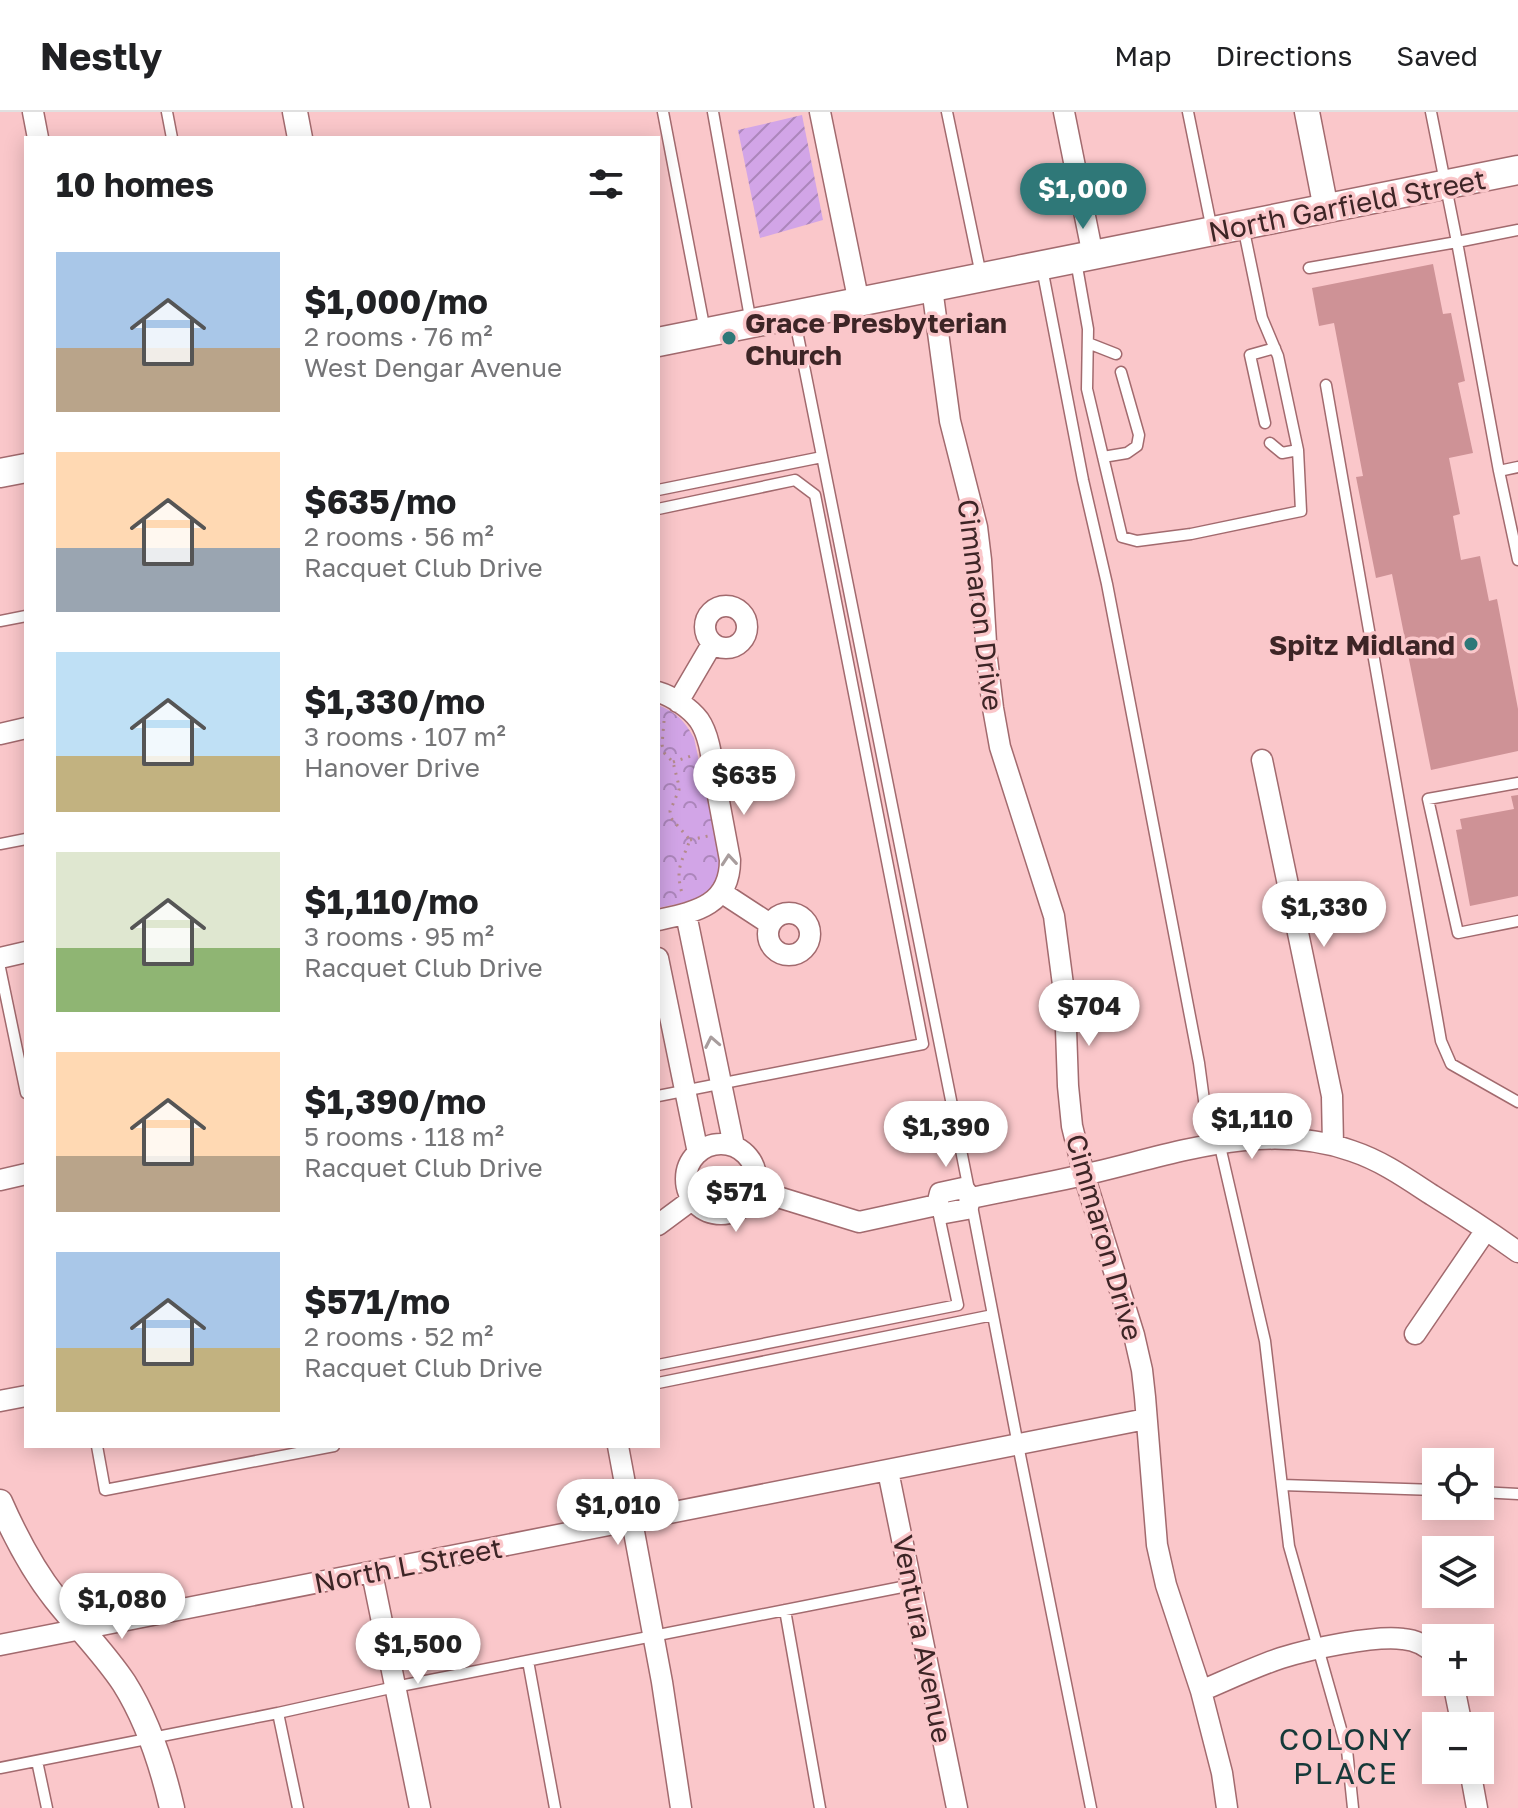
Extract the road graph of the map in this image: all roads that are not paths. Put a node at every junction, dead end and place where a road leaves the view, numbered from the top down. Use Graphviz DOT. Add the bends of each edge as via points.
graph roads {
  1 [pos="33,112"];
  2 [pos="167,112"];
  3 [pos="295,112"];
  4 [pos="663,112"];
  5 [pos="713,112"];
  6 [pos="820,112"];
  7 [pos="947,112"];
  8 [pos="1064,112"];
  9 [pos="1188,112"];
  10 [pos="1307,112"];
  11 [pos="1431,112"];
  12 [pos="38,136"];
  13 [pos="172,136"];
  14 [pos="300,136"];
  15 [pos="1518,170"];
  16 [pos="1445,185"];
  17 [pos="1326,209"];
  18 [pos="1243,226"];
  19 [pos="1518,230"];
  20 [pos="1212,232"];
  21 [pos="1457,242"];
  22 [pos="1084,258"];
  23 [pos="1041,266"];
  24 [pos="1309,268"];
  25 [pos="981,277"];
  26 [pos="932,288"];
  27 [pos="859,303"];
  28 [pos="794,316"];
  29 [pos="751,324"];
  30 [pos="706,333"];
  31 [pos="660,342"];
  32 [pos="1088,343"];
  33 [pos="1275,348"];
  34 [pos="1116,354"];
  35 [pos="1121,372"];
  36 [pos="1326,385"];
  37 [pos="1265,423"];
  38 [pos="1270,443"];
  39 [pos="1298,450"];
  40 [pos="822,457"];
  41 [pos="1103,457"];
  42 [pos="1518,467"];
  43 [pos="24,468"];
  44 [pos="1499,471"];
  45 [pos="0,473"];
  46 [pos="660,490"];
  47 [pos="660,509"];
  48 [pos="1514,520"];
  49 [pos="1518,560"];
  50 [pos="24,616"];
  51 [pos="0,621"];
  52 [pos="712,644"];
  53 [pos="660,692"];
  54 [pos="674,707"];
  55 [pos="24,728"];
  56 [pos="0,734"];
  57 [pos="1262,760"];
  58 [pos="1518,783"];
  59 [pos="24,839"];
  60 [pos="0,844"];
  61 [pos="721,892"];
  62 [pos="685,906"];
  63 [pos="660,919"];
  64 [pos="1518,921"];
  65 [pos="770,924"];
  66 [pos="24,952"];
  67 [pos="0,958"];
  68 [pos="0,968"];
  69 [pos="660,968"];
  70 [pos="23,1064"];
  71 [pos="721,1083"];
  72 [pos="685,1091"];
  73 [pos="660,1096"];
  74 [pos="1518,1102"];
  75 [pos="1215,1144"];
  76 [pos="1333,1145"];
  77 [pos="734,1146"];
  78 [pos="698,1153"];
  79 [pos="24,1174"];
  80 [pos="1084,1175"];
  81 [pos="0,1180"];
  82 [pos="755,1190"];
  83 [pos="971,1198"];
  84 [pos="693,1199"];
  85 [pos="937,1205"];
  86 [pos="660,1224"];
  87 [pos="1486,1230"];
  88 [pos="1518,1252"];
  89 [pos="993,1315"];
  90 [pos="1415,1334"];
  91 [pos="660,1365"];
  92 [pos="660,1383"];
  93 [pos="24,1396"];
  94 [pos="0,1401"];
  95 [pos="1146,1419"];
  96 [pos="1018,1445"];
  97 [pos="97,1448"];
  98 [pos="324,1448"];
  99 [pos="618,1448"];
  100 [pos="888,1471"];
  101 [pos="1282,1485"];
  102 [pos="1422,1490"];
  103 [pos="1494,1493"];
  104 [pos="1518,1494"];
  105 [pos="1,1509"];
  106 [pos="633,1522"];
  107 [pos="372,1573"];
  108 [pos="912,1585"];
  109 [pos="785,1610"];
  110 [pos="80,1629"];
  111 [pos="653,1637"];
  112 [pos="1422,1644"];
  113 [pos="0,1645"];
  114 [pos="1317,1649"];
  115 [pos="528,1661"];
  116 [pos="395,1687"];
  117 [pos="1201,1691"];
  118 [pos="278,1713"];
  119 [pos="151,1739"];
  120 [pos="37,1761"];
  121 [pos="0,1768"];
  122 [pos="1473,1784"];
  123 [pos="47,1808"];
  124 [pos="172,1808"];
  125 [pos="298,1808"];
  126 [pos="420,1808"];
  127 [pos="555,1808"];
  128 [pos="681,1808"];
  129 [pos="820,1808"];
  130 [pos="957,1808"];
  131 [pos="1091,1808"];
  132 [pos="1227,1808"];
  133 [pos="1353,1808"];
  134 [pos="1477,1808"];
  1 -- 12 [label="street"];
  2 -- 13 [label="lane"];
  3 -- 14 [label="street"];
  4 -- 30 [label="lane"];
  5 -- 29 [label="lane"];
  6 -- 27 [label="street"];
  7 -- 25 [label="lane"];
  8 -- 22 [label="street"];
  9 -- 20 [label="lane"];
  10 -- 17 [label="street"];
  11 -- 16 [label="lane"];
  15 -- 16 [label="main road, North Garfield Street"];
  16 -- 17 [label="main road, North Garfield Street"];
  16 -- 21 [label="lane"];
  17 -- 18 [label="main road, North Garfield Street"];
  18 -- 20 [label="main road, North Garfield Street"];
  18 -- 33 [label="lane" via="1262,318"];
  19 -- 21 [label="lane"];
  20 -- 22 [label="main road, North Garfield Street"];
  21 -- 24 [label="lane"];
  21 -- 44 [label="lane"];
  22 -- 23 [label="main road, North Garfield Street"];
  22 -- 32 [label="lane"];
  23 -- 25 [label="main road, North Garfield Street"];
  23 -- 75 [label="lane"];
  25 -- 26 [label="main road, North Garfield Street"];
  26 -- 27 [label="main road, North Garfield Street"];
  26 -- 80 [label="street, Cimmaron Drive" via="950,421 977,527 1000,747 1054,916 1072,1126"];
  27 -- 28 [label="main road, North Garfield Street"];
  28 -- 29 [label="main road, North Garfield Street"];
  28 -- 40 [label="lane"];
  29 -- 30 [label="main road, North Garfield Street"];
  30 -- 31 [label="main road, North Garfield Street"];
  32 -- 34 [label="lane"];
  32 -- 41 [label="lane" via="1087,389"];
  33 -- 37 [label="lane" via="1250,355"];
  33 -- 39 [label="lane"];
  35 -- 41 [label="lane" via="1139,435 1137,446"];
  36 -- 74 [label="lane" via="1441,1041 1451,1064"];
  38 -- 39 [label="lane" via="1282,453"];
  39 -- 41 [label="lane" via="1301,511 1137,541 1122,537"];
  40 -- 46 [label="lane"];
  40 -- 83 [label="lane"];
  42 -- 44 [label="lane"];
  43 -- 45 [label="main road"];
  44 -- 48 [label="lane"];
  47 -- 71 [label="lane" via="795,480 815,495 923,1044"];
  48 -- 49 [label="lane"];
  50 -- 51 [label="lane"];
  52 -- 54 [label="street"];
  53 -- 54 [label="street"];
  61 -- 54 [label="street, one-way" via="730,860 709,747 698,718"];
  55 -- 56 [label="street"];
  57 -- 76 [label="street" via="1332,1096"];
  58 -- 64 [label="lane" via="1428,799 1458,933"];
  59 -- 60 [label="lane"];
  61 -- 62 [label="street" via="705,907"];
  61 -- 65 [label="street"];
  62 -- 63 [label="street"];
  71 -- 62 [label="street, one-way"];
  66 -- 67 [label="street"];
  68 -- 70 [label="lane"];
  69 -- 72 [label="street"];
  71 -- 72 [label="lane"];
  71 -- 77 [label="street"];
  72 -- 73 [label="lane"];
  72 -- 78 [label="street"];
  75 -- 76 [label="street" via="1276,1138"];
  75 -- 80 [label="street"];
  75 -- 101 [label="lane" via="1265,1341"];
  76 -- 87 [label="street" via="1393,1169"];
  77 -- 78 [label="street" via="712,1145"];
  77 -- 82 [label="street" via="755,1169"];
  78 -- 84 [label="street" via="687,1180"];
  79 -- 81 [label="street"];
  80 -- 83 [label="street"];
  80 -- 95 [label="street, Cimmaron Drive" via="1134,1335"];
  82 -- 84 [label="street" via="743,1207 723,1214 705,1210"];
  82 -- 85 [label="street" via="859,1222"];
  83 -- 85 [label="street" via="967,1209 945,1213"];
  83 -- 89 [label="lane"];
  84 -- 86 [label="street"];
  85 -- 91 [label="lane" via="958,1305"];
  87 -- 88 [label="street"];
  87 -- 90 [label="street"];
  89 -- 92 [label="lane"];
  89 -- 96 [label="lane"];
  93 -- 94 [label="street"];
  95 -- 96 [label="street, North L Street"];
  95 -- 117 [label="street, Cimmaron Drive" via="1157,1545"];
  96 -- 100 [label="street, North L Street"];
  96 -- 131 [label="lane"];
  97 -- 98 [label="lane" via="105,1490"];
  99 -- 106 [label="street"];
  100 -- 106 [label="street, North L Street"];
  100 -- 108 [label="street, Ventura Avenue"];
  101 -- 102 [label="lane"];
  101 -- 114 [label="lane" via="1289,1546"];
  103 -- 104 [label="lane"];
  105 -- 110 [label="street" via="36,1572"];
  106 -- 107 [label="street, North L Street"];
  106 -- 111 [label="street"];
  107 -- 110 [label="street, North L Street"];
  107 -- 116 [label="street"];
  108 -- 109 [label="lane"];
  108 -- 130 [label="street, Ventura Avenue"];
  109 -- 111 [label="lane"];
  109 -- 129 [label="lane"];
  110 -- 113 [label="street, North L Street"];
  110 -- 119 [label="street" via="124,1683"];
  111 -- 115 [label="lane"];
  111 -- 128 [label="street"];
  112 -- 114 [label="street" via="1370,1640"];
  114 -- 117 [label="street"];
  114 -- 133 [label="lane" via="1347,1750"];
  115 -- 116 [label="lane"];
  115 -- 127 [label="lane"];
  116 -- 118 [label="lane"];
  116 -- 126 [label="street"];
  117 -- 132 [label="street, Cimmaron Drive"];
  118 -- 119 [label="lane"];
  118 -- 125 [label="lane"];
  119 -- 120 [label="lane"];
  119 -- 124 [label="street"];
  120 -- 121 [label="lane"];
  120 -- 123 [label="lane"];
  122 -- 134 [label="street"];
}
